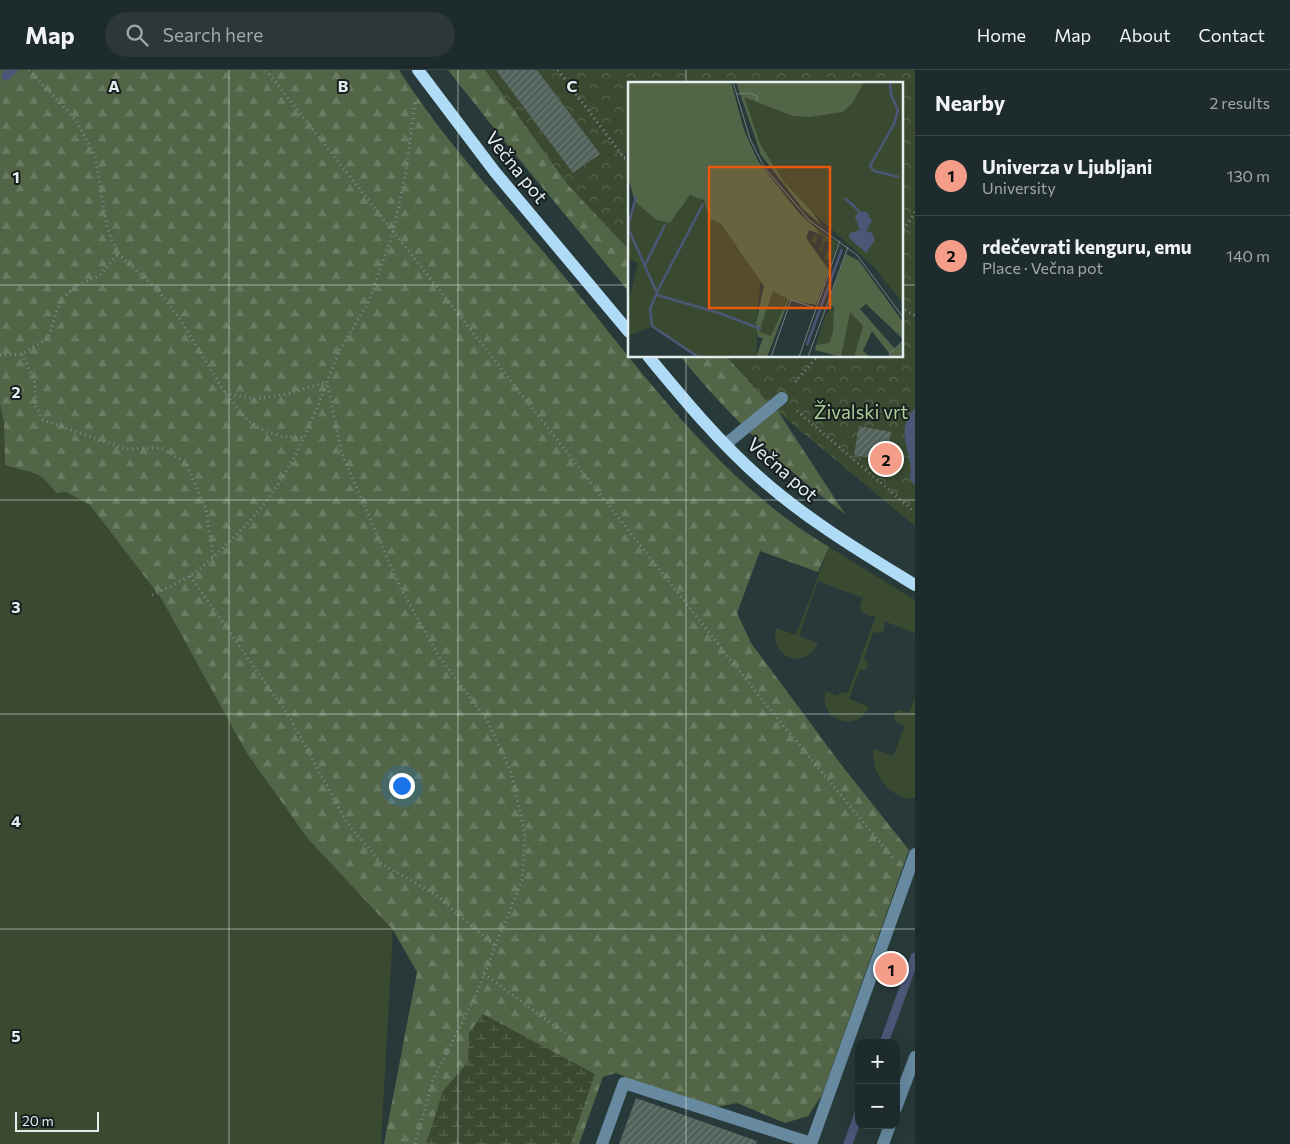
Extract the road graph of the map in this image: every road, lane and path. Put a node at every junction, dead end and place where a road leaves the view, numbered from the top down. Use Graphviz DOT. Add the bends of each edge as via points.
graph roads {
  1 [pos="29,70"];
  2 [pos="266,70"];
  3 [pos="418,70"];
  4 [pos="558,70"];
  5 [pos="628,159"];
  6 [pos="915,212"];
  7 [pos="902,232"];
  8 [pos="393,233"];
  9 [pos="118,254"];
  10 [pos="902,308"];
  11 [pos="915,316"];
  12 [pos="628,331"];
  13 [pos="22,354"];
  14 [pos="0,356"];
  15 [pos="650,358"];
  16 [pos="816,358"];
  17 [pos="327,382"];
  18 [pos="225,393"];
  19 [pos="782,398"];
  20 [pos="305,438"];
  21 [pos="726,444"];
  22 [pos="915,512"];
  23 [pos="213,557"];
  24 [pos="190,576"];
  25 [pos="915,585"];
  26 [pos="152,595"];
  27 [pos="915,854"];
  28 [pos="907,876"];
  29 [pos="494,945"];
  30 [pos="483,974"];
  31 [pos="576,1042"];
  32 [pos="915,1057"];
  33 [pos="900,1097"];
  34 [pos="889,1129"];
  35 [pos="415,1144"];
  36 [pos="602,1144"];
  37 [pos="811,1144"];
  38 [pos="883,1144"];
  1 -- 9 [label="path" via="75,119 95,156 107,227"];
  2 -- 8 [label="path"];
  3 -- 8 [label="path" via="406,172"];
  3 -- 12 [label="main road, Večna pot" via="495,172"];
  4 -- 5 [label="path" via="624,158"];
  6 -- 7 [label="path"];
  8 -- 17 [label="path" via="368,303 339,351"];
  8 -- 28 [label="path" via="759,696"];
  9 -- 13 [label="path" via="98,276 78,285 61,299 48,338"];
  9 -- 18 [label="path" via="157,289 180,319"];
  10 -- 11 [label="path"];
  13 -- 14 [label="path"];
  13 -- 23 [label="path" via="35,383 35,405 43,420 125,449 161,448 186,463 206,509"];
  15 -- 21 [label="main road, Večna pot" via="686,403"];
  16 -- 19 [label="path"];
  17 -- 18 [label="path" via="288,394 255,399"];
  17 -- 20 [label="path"];
  17 -- 29 [label="path" via="342,454 399,585 438,655 486,720 511,772 525,834 522,880"];
  18 -- 20 [label="path" via="248,421 266,432"];
  19 -- 21 [label="lane"];
  19 -- 22 [label="path"];
  20 -- 23 [label="path" via="263,508"];
  21 -- 25 [label="main road, Večna pot" via="758,476 800,510 850,546"];
  23 -- 24 [label="path"];
  24 -- 26 [label="path"];
  24 -- 29 [label="path" via="290,718 347,823 382,864 436,895"];
  27 -- 28 [label="lane"];
  28 -- 37 [label="lane"];
  29 -- 30 [label="path"];
  30 -- 31 [label="path"];
  30 -- 35 [label="path" via="474,999 433,1080"];
  32 -- 33 [label="lane"];
  34 -- 38 [label="lane"];
  36 -- 37 [label="lane" via="624,1083"];
}
